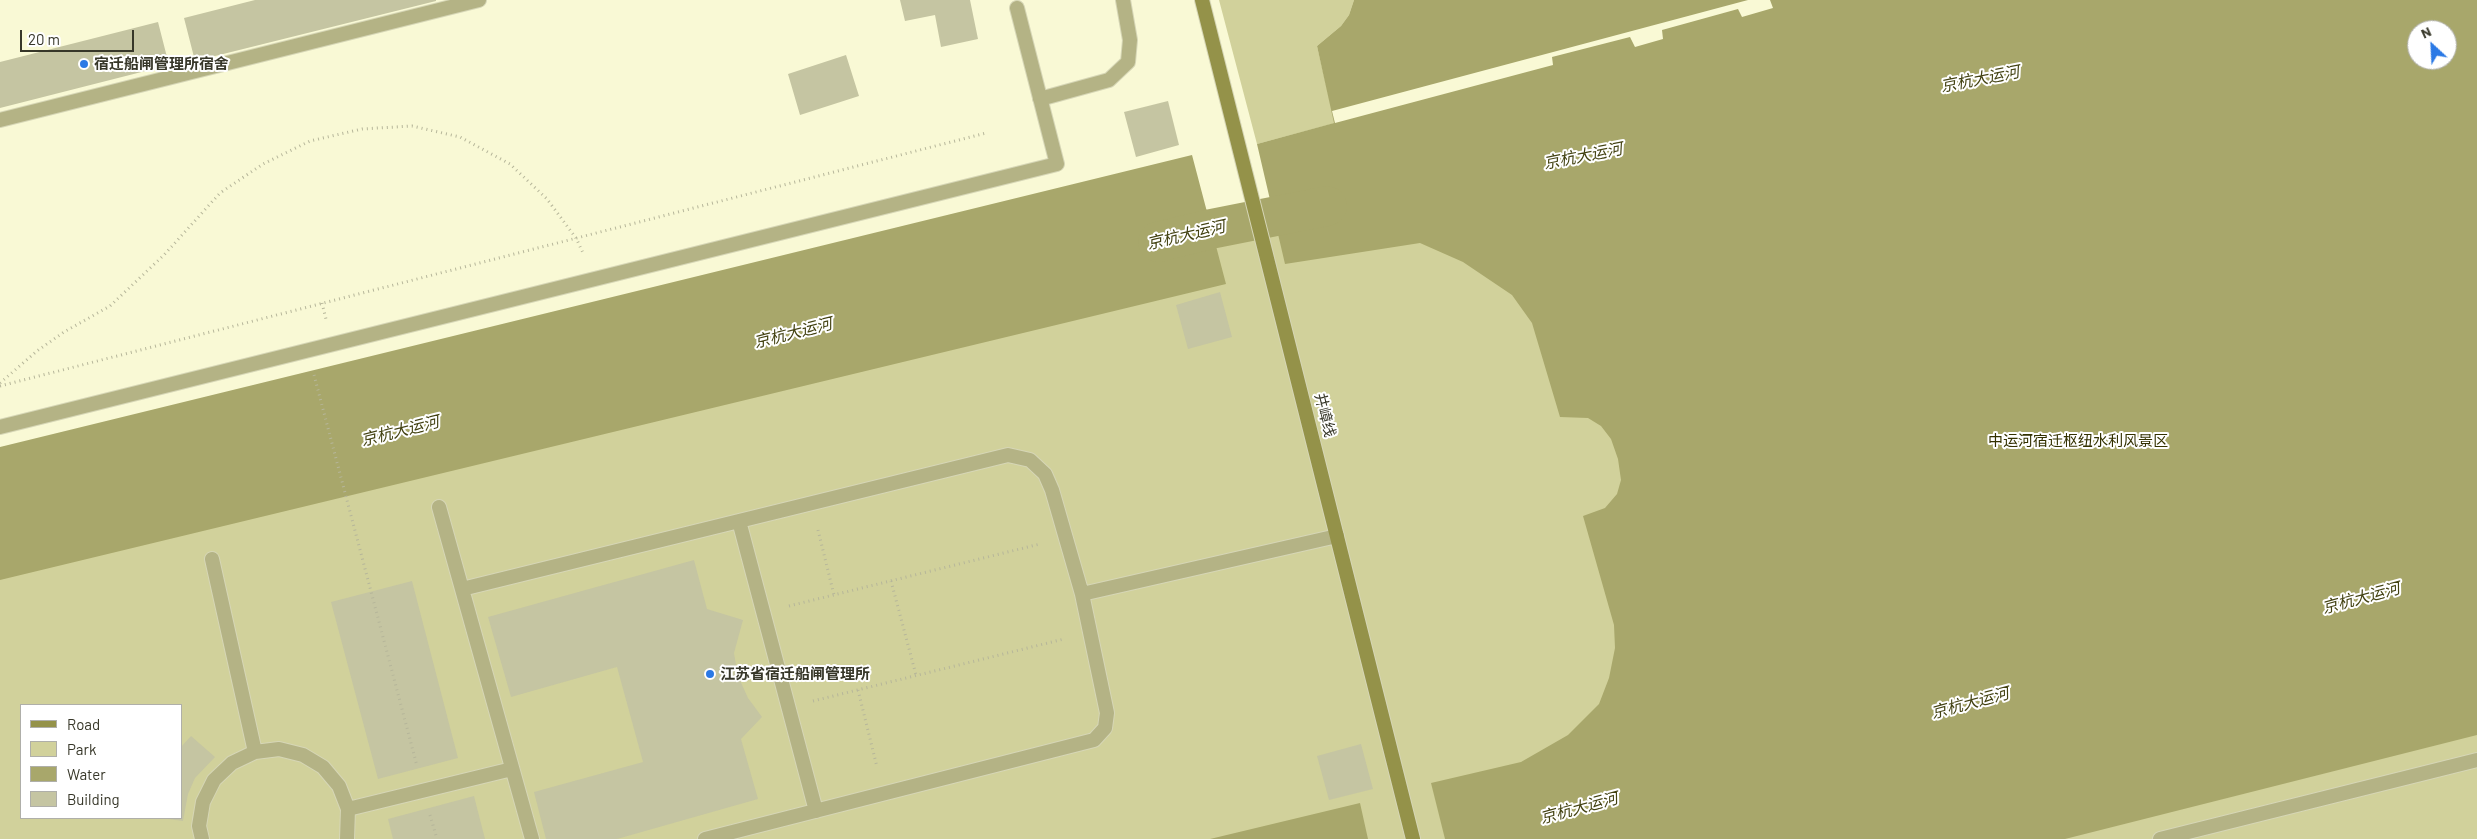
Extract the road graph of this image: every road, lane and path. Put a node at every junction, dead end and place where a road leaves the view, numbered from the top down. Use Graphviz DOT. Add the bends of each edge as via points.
graph roads {
  1 [pos="479,0"];
  2 [pos="1123,0"];
  3 [pos="1202,0"];
  4 [pos="1017,8"];
  5 [pos="1040,99"];
  6 [pos="0,120"];
  7 [pos="986,133"];
  8 [pos="576,238"];
  9 [pos="594,279"];
  10 [pos="312,368"];
  11 [pos="0,384"];
  12 [pos="0,427"];
  13 [pos="811,502"];
  14 [pos="439,507"];
  15 [pos="740,521"];
  16 [pos="1337,536"];
  17 [pos="1066,538"];
  18 [pos="212,559"];
  19 [pos="891,581"];
  20 [pos="462,589"];
  21 [pos="1082,594"];
  22 [pos="834,595"];
  23 [pos="764,612"];
  24 [pos="1090,632"];
  25 [pos="916,675"];
  26 [pos="858,690"];
  27 [pos="788,707"];
  28 [pos="255,752"];
  29 [pos="2477,760"];
  30 [pos="512,769"];
  31 [pos="424,790"];
  32 [pos="883,793"];
  33 [pos="348,809"];
  34 [pos="816,811"];
  35 [pos="202,839"];
  36 [pos="347,839"];
  37 [pos="437,839"];
  38 [pos="532,839"];
  39 [pos="704,839"];
  40 [pos="1414,839"];
  41 [pos="2160,839"];
  1 -- 6 [label="lane"];
  2 -- 5 [label="lane" via="1130,40 1128,62 1109,80"];
  3 -- 16 [label="main road, 井嶂线"];
  4 -- 5 [label="lane"];
  5 -- 9 [label="lane" via="1056,164"];
  7 -- 8 [label="path"];
  8 -- 9 [label="path"];
  8 -- 11 [label="path"];
  8 -- 11 [label="path" via="547,199 510,164 460,137 412,126 362,129 310,141 263,164 220,193 164,255 116,301 37,351"];
  9 -- 12 [label="lane"];
  10 -- 31 [label="path"];
  13 -- 15 [label="lane"];
  13 -- 17 [label="lane" via="1008,454 1030,460 1045,474"];
  13 -- 22 [label="path"];
  14 -- 20 [label="lane"];
  15 -- 20 [label="lane"];
  15 -- 23 [label="lane"];
  16 -- 21 [label="lane"];
  16 -- 40 [label="main road, 井嶂线"];
  17 -- 19 [label="path"];
  17 -- 21 [label="lane"];
  18 -- 28 [label="lane"];
  19 -- 22 [label="path"];
  19 -- 25 [label="path"];
  20 -- 30 [label="lane"];
  21 -- 24 [label="lane"];
  22 -- 23 [label="path"];
  23 -- 27 [label="lane"];
  24 -- 25 [label="path"];
  24 -- 32 [label="lane" via="1107,713 1105,728 1094,740"];
  25 -- 26 [label="path"];
  26 -- 27 [label="path"];
  26 -- 32 [label="path"];
  27 -- 34 [label="lane"];
  28 -- 33 [label="lane" via="279,749 303,755 323,767 339,786"];
  28 -- 35 [label="lane" via="232,763 214,780 203,802"];
  29 -- 41 [label="lane"];
  30 -- 31 [label="lane"];
  30 -- 38 [label="lane"];
  31 -- 33 [label="lane"];
  31 -- 37 [label="path"];
  32 -- 34 [label="lane"];
  33 -- 36 [label="lane"];
  34 -- 39 [label="lane"];
}
